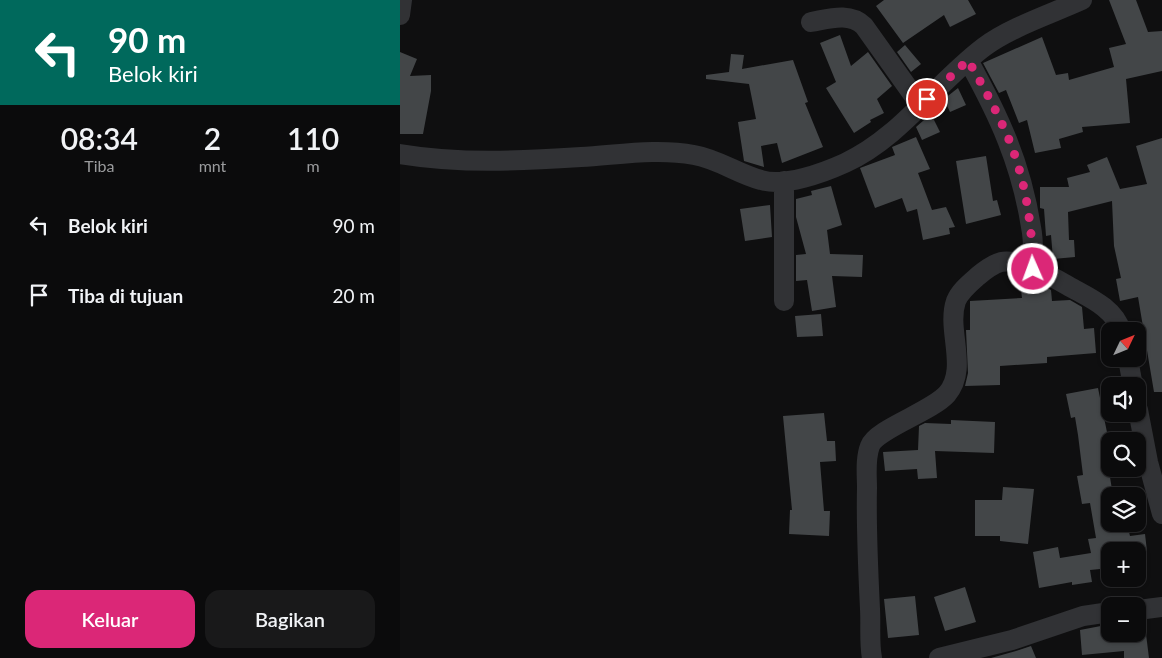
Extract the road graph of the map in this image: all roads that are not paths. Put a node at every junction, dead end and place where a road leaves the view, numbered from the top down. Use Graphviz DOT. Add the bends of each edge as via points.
graph roads {
  1 [pos="402,0"];
  2 [pos="1082,0"];
  3 [pos="400,15"];
  4 [pos="811,22"];
  5 [pos="968,60"];
  6 [pos="921,106"];
  7 [pos="400,154"];
  8 [pos="784,181"];
  9 [pos="1033,269"];
  10 [pos="784,302"];
  11 [pos="1117,322"];
  12 [pos="1140,422"];
  13 [pos="1162,514"];
  14 [pos="1162,607"];
  15 [pos="1146,609"];
  16 [pos="1101,613"];
  17 [pos="872,658"];
  18 [pos="939,658"];
  1 -- 3 [label="street"];
  2 -- 5 [label="street" via="1005,35"];
  4 -- 6 [label="street" via="843,17 858,20"];
  5 -- 6 [label="street"];
  5 -- 9 [label="street" via="1012,150 1032,229"];
  6 -- 8 [label="street" via="896,130 847,162 814,175"];
  7 -- 8 [label="street" via="486,162 660,152 694,155 720,162 762,181"];
  8 -- 10 [label="street"];
  9 -- 11 [label="street" via="1103,306"];
  9 -- 17 [label="street" via="1001,262 966,287 956,300 955,378 948,392 936,403 880,434 869,447 866,533"];
  12 -- 13 [label="street"];
  14 -- 15 [label="street"];
  16 -- 18 [label="street"];
}
